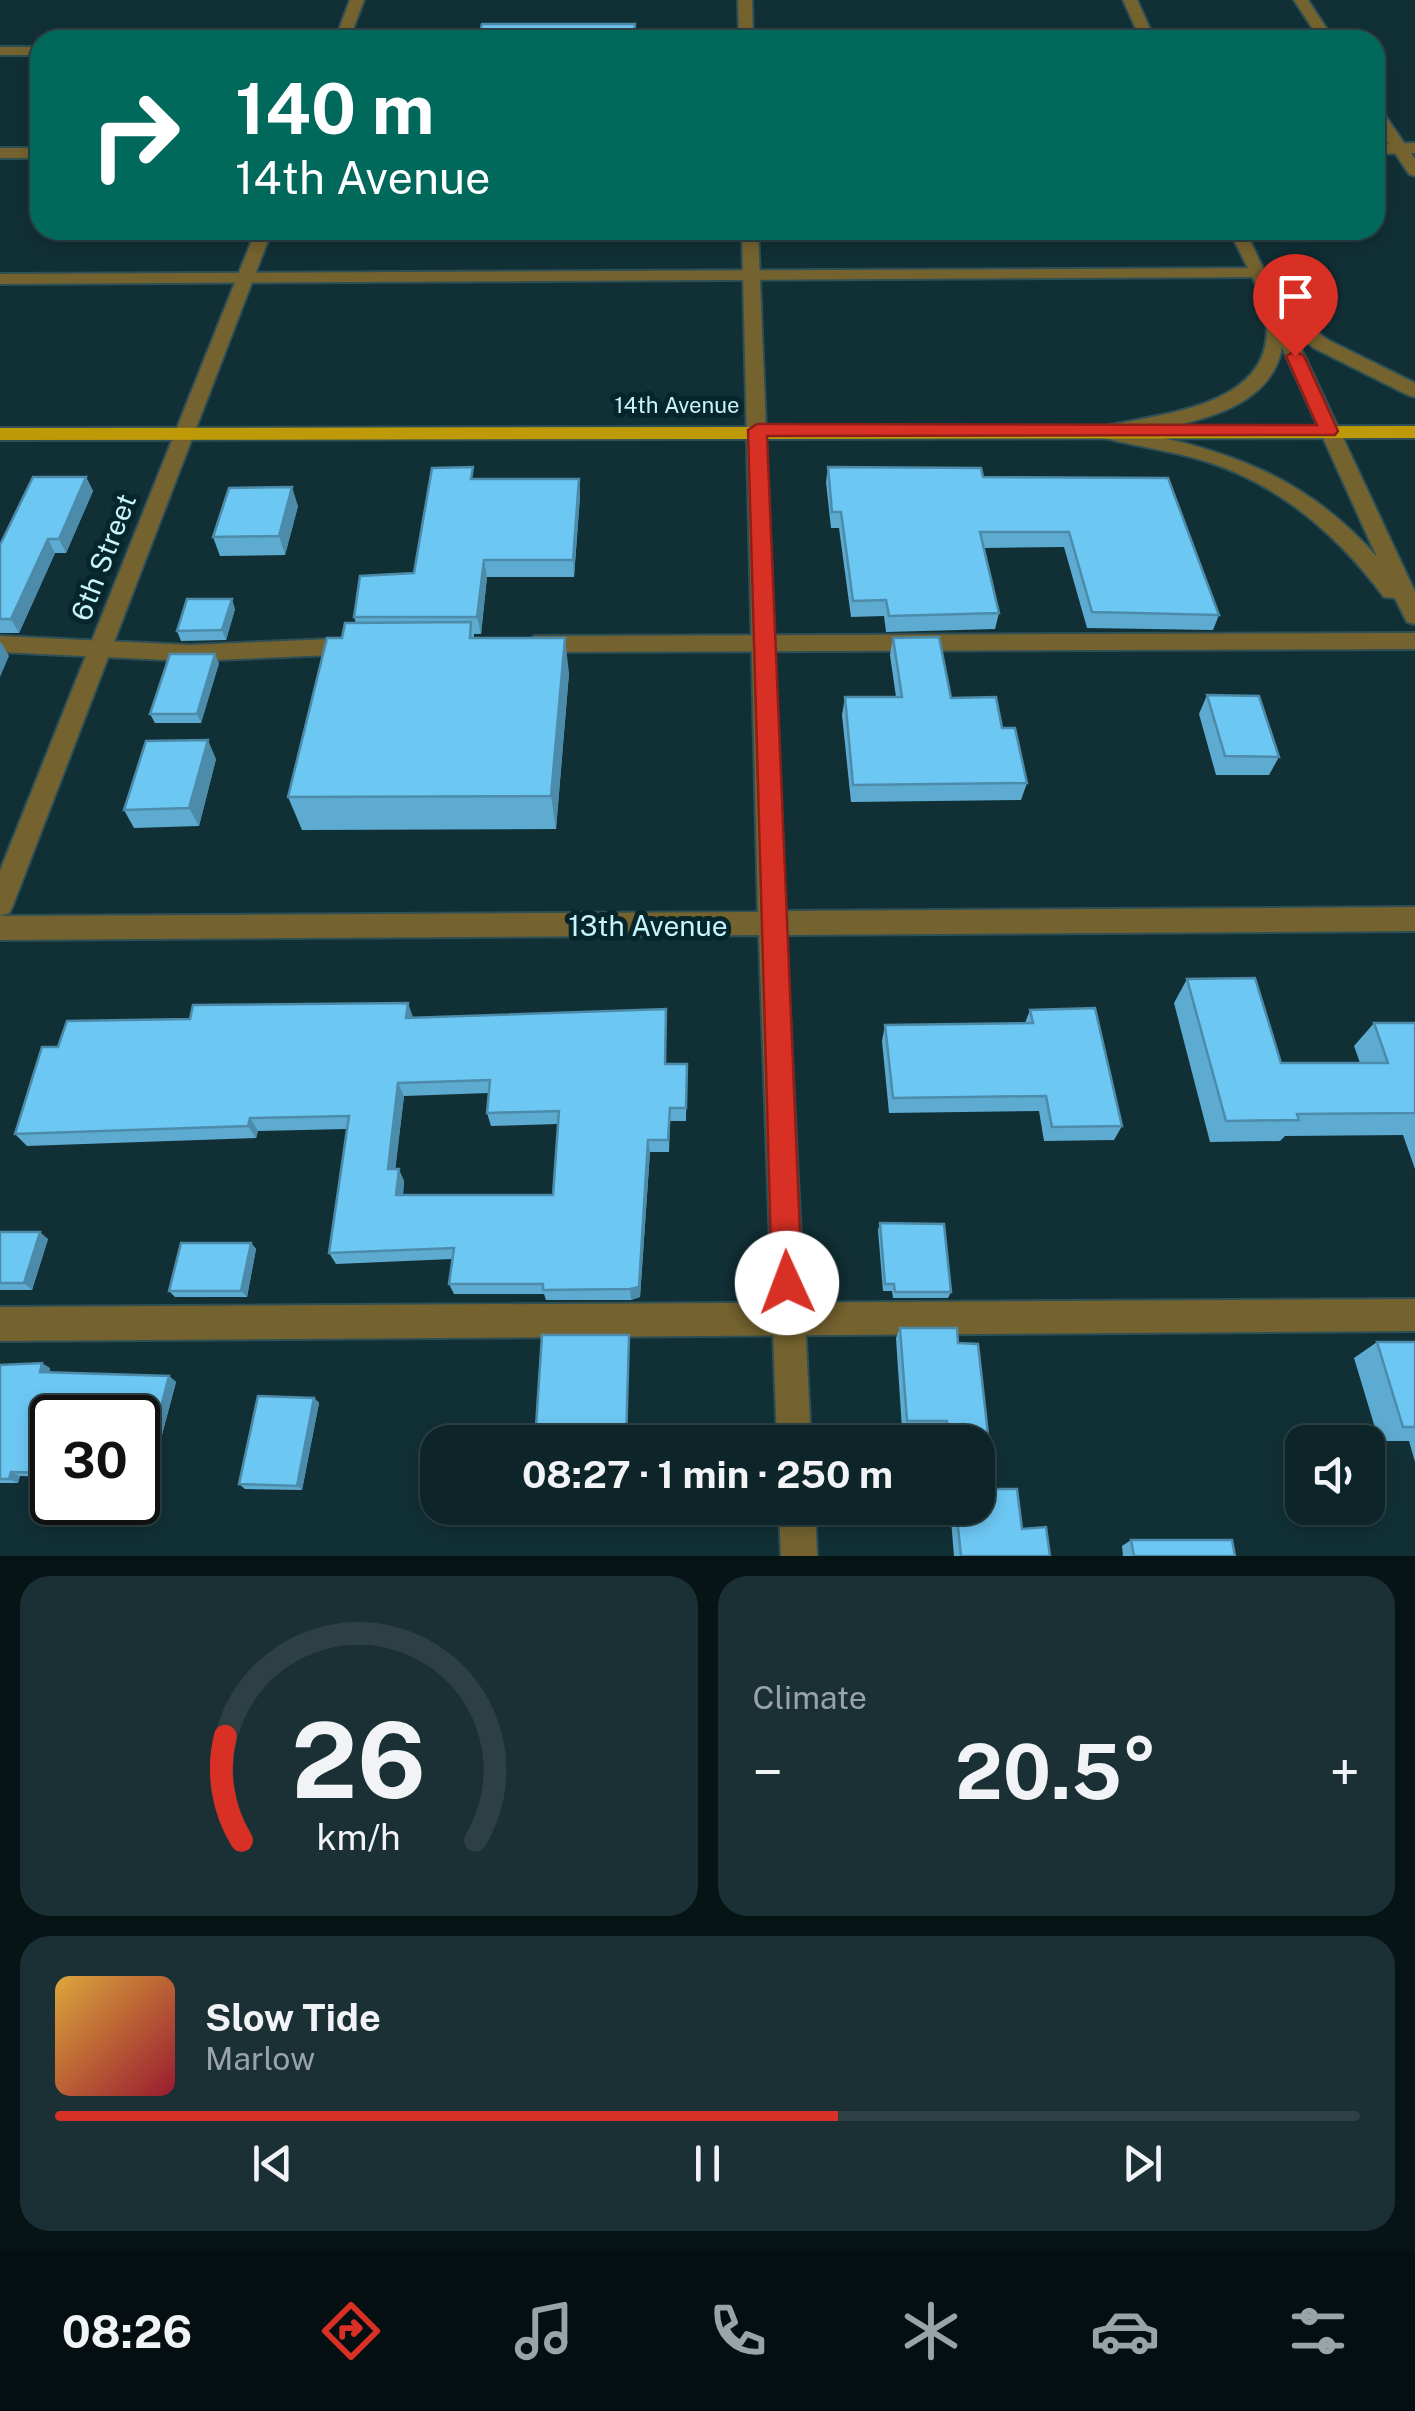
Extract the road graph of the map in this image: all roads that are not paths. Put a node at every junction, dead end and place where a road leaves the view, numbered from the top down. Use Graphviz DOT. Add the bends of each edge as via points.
graph roads {
  1 [pos="358,0"];
  2 [pos="745,0"];
  3 [pos="1130,0"];
  4 [pos="1301,0"];
  5 [pos="346,30"];
  6 [pos="746,30"];
  7 [pos="1144,30"];
  8 [pos="1321,30"];
  9 [pos="0,51"];
  10 [pos="30,51"];
  11 [pos="1385,122"];
  12 [pos="1408,148"];
  13 [pos="30,153"];
  14 [pos="0,154"];
  15 [pos="1415,172"];
  16 [pos="260,240"];
  17 [pos="750,240"];
  18 [pos="1242,240"];
  19 [pos="1258,274"];
  20 [pos="244,276"];
  21 [pos="751,278"];
  22 [pos="0,279"];
  23 [pos="1273,307"];
  24 [pos="1415,392"];
  25 [pos="757,430"];
  26 [pos="1094,430"];
  27 [pos="1329,431"];
  28 [pos="183,432"];
  29 [pos="1415,432"];
  30 [pos="0,434"];
  31 [pos="1415,616"];
  32 [pos="1415,624"];
  33 [pos="1415,640"];
  34 [pos="766,642"];
  35 [pos="0,644"];
  36 [pos="514,644"];
  37 [pos="377,645"];
  38 [pos="100,648"];
  39 [pos="0,906"];
  40 [pos="1415,919"];
  41 [pos="772,924"];
  42 [pos="0,928"];
  43 [pos="1415,1315"];
  44 [pos="788,1320"];
  45 [pos="0,1324"];
  46 [pos="793,1425"];
  47 [pos="798,1525"];
  48 [pos="799,1556"];
  1 -- 5 [label="street"];
  2 -- 6 [label="street"];
  3 -- 7 [label="street"];
  4 -- 8 [label="street"];
  9 -- 10 [label="street"];
  11 -- 12 [label="street"];
  12 -- 15 [label="street"];
  13 -- 14 [label="street"];
  16 -- 20 [label="street, 6th Street"];
  17 -- 21 [label="street"];
  18 -- 19 [label="street"];
  19 -- 21 [label="street"];
  19 -- 23 [label="street"];
  20 -- 21 [label="street"];
  20 -- 22 [label="street"];
  20 -- 28 [label="street, 6th Street"];
  21 -- 25 [label="street"];
  23 -- 24 [label="street" via="1321,344"];
  23 -- 26 [label="street" via="1268,365 1243,392 1165,423"];
  23 -- 27 [label="street"];
  25 -- 26 [label="main road, 14th Avenue"];
  25 -- 28 [label="main road, 14th Avenue"];
  25 -- 34 [label="street"];
  26 -- 27 [label="main road, 14th Avenue"];
  26 -- 32 [label="street" via="1184,448 1242,466 1276,486 1316,512 1378,571"];
  27 -- 29 [label="main road, 14th Avenue"];
  27 -- 31 [label="street"];
  28 -- 30 [label="main road, 14th Avenue"];
  28 -- 38 [label="street, 6th Street"];
  33 -- 34 [label="street"];
  34 -- 36 [label="street"];
  34 -- 41 [label="street"];
  35 -- 38 [label="street"];
  37 -- 38 [label="street"];
  38 -- 39 [label="street, 6th Street"];
  40 -- 41 [label="street, 13th Avenue"];
  41 -- 42 [label="street, 13th Avenue"];
  41 -- 44 [label="street"];
  43 -- 44 [label="street"];
  44 -- 45 [label="street"];
  44 -- 46 [label="street"];
  47 -- 48 [label="street"];
}
